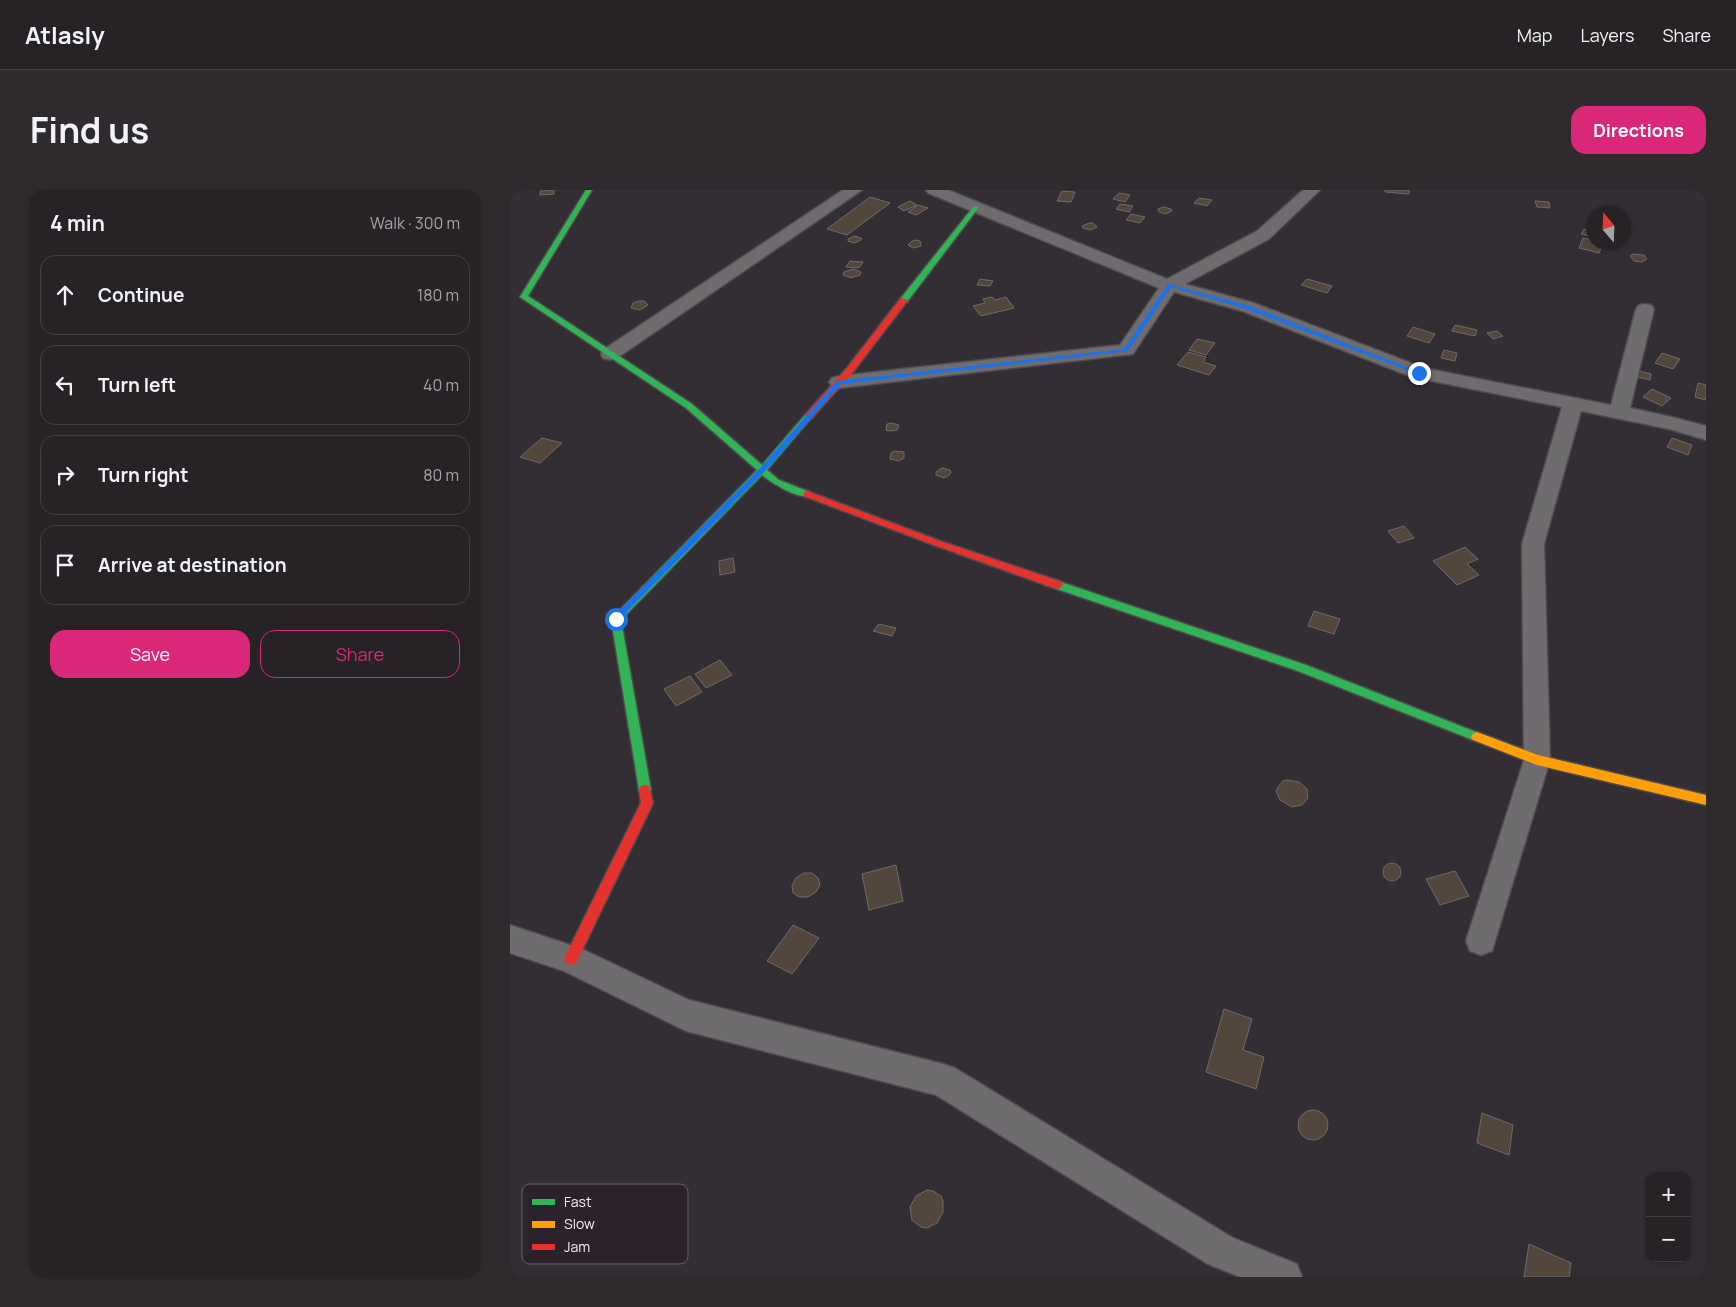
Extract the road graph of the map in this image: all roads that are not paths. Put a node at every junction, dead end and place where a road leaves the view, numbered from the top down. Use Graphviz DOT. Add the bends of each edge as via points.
graph roads {
  1 [pos="589,190"];
  2 [pos="854,190"];
  3 [pos="934,190"];
  4 [pos="1312,190"];
  5 [pos="976,207"];
  6 [pos="1170,285"];
  7 [pos="1644,310"];
  8 [pos="610,354"];
  9 [pos="839,382"];
  10 [pos="1573,403"];
  11 [pos="1619,412"];
  12 [pos="1706,434"];
  13 [pos="762,470"];
  14 [pos="1536,760"];
  15 [pos="1706,800"];
  16 [pos="510,939"];
  17 [pos="1481,941"];
  18 [pos="572,959"];
  19 [pos="1284,1277"];
  1 -- 8 [label="street" via="524,297"];
  2 -- 8 [label="street"];
  3 -- 5 [label="street"];
  4 -- 6 [label="street" via="1263,235"];
  5 -- 6 [label="street"];
  5 -- 9 [label="street"];
  6 -- 9 [label="street" via="1126,350"];
  6 -- 10 [label="street" via="1248,308 1419,373"];
  7 -- 11 [label="street"];
  8 -- 13 [label="street" via="689,406"];
  9 -- 13 [label="street"];
  10 -- 11 [label="street"];
  10 -- 14 [label="street" via="1533,544"];
  11 -- 12 [label="street"];
  13 -- 14 [label="street" via="776,482 937,543 1302,668"];
  13 -- 18 [label="street" via="616,619 647,803"];
  14 -- 15 [label="street"];
  14 -- 17 [label="street"];
  16 -- 18 [label="street"];
  18 -- 19 [label="street" via="686,1015 942,1080 1221,1251"];
}
